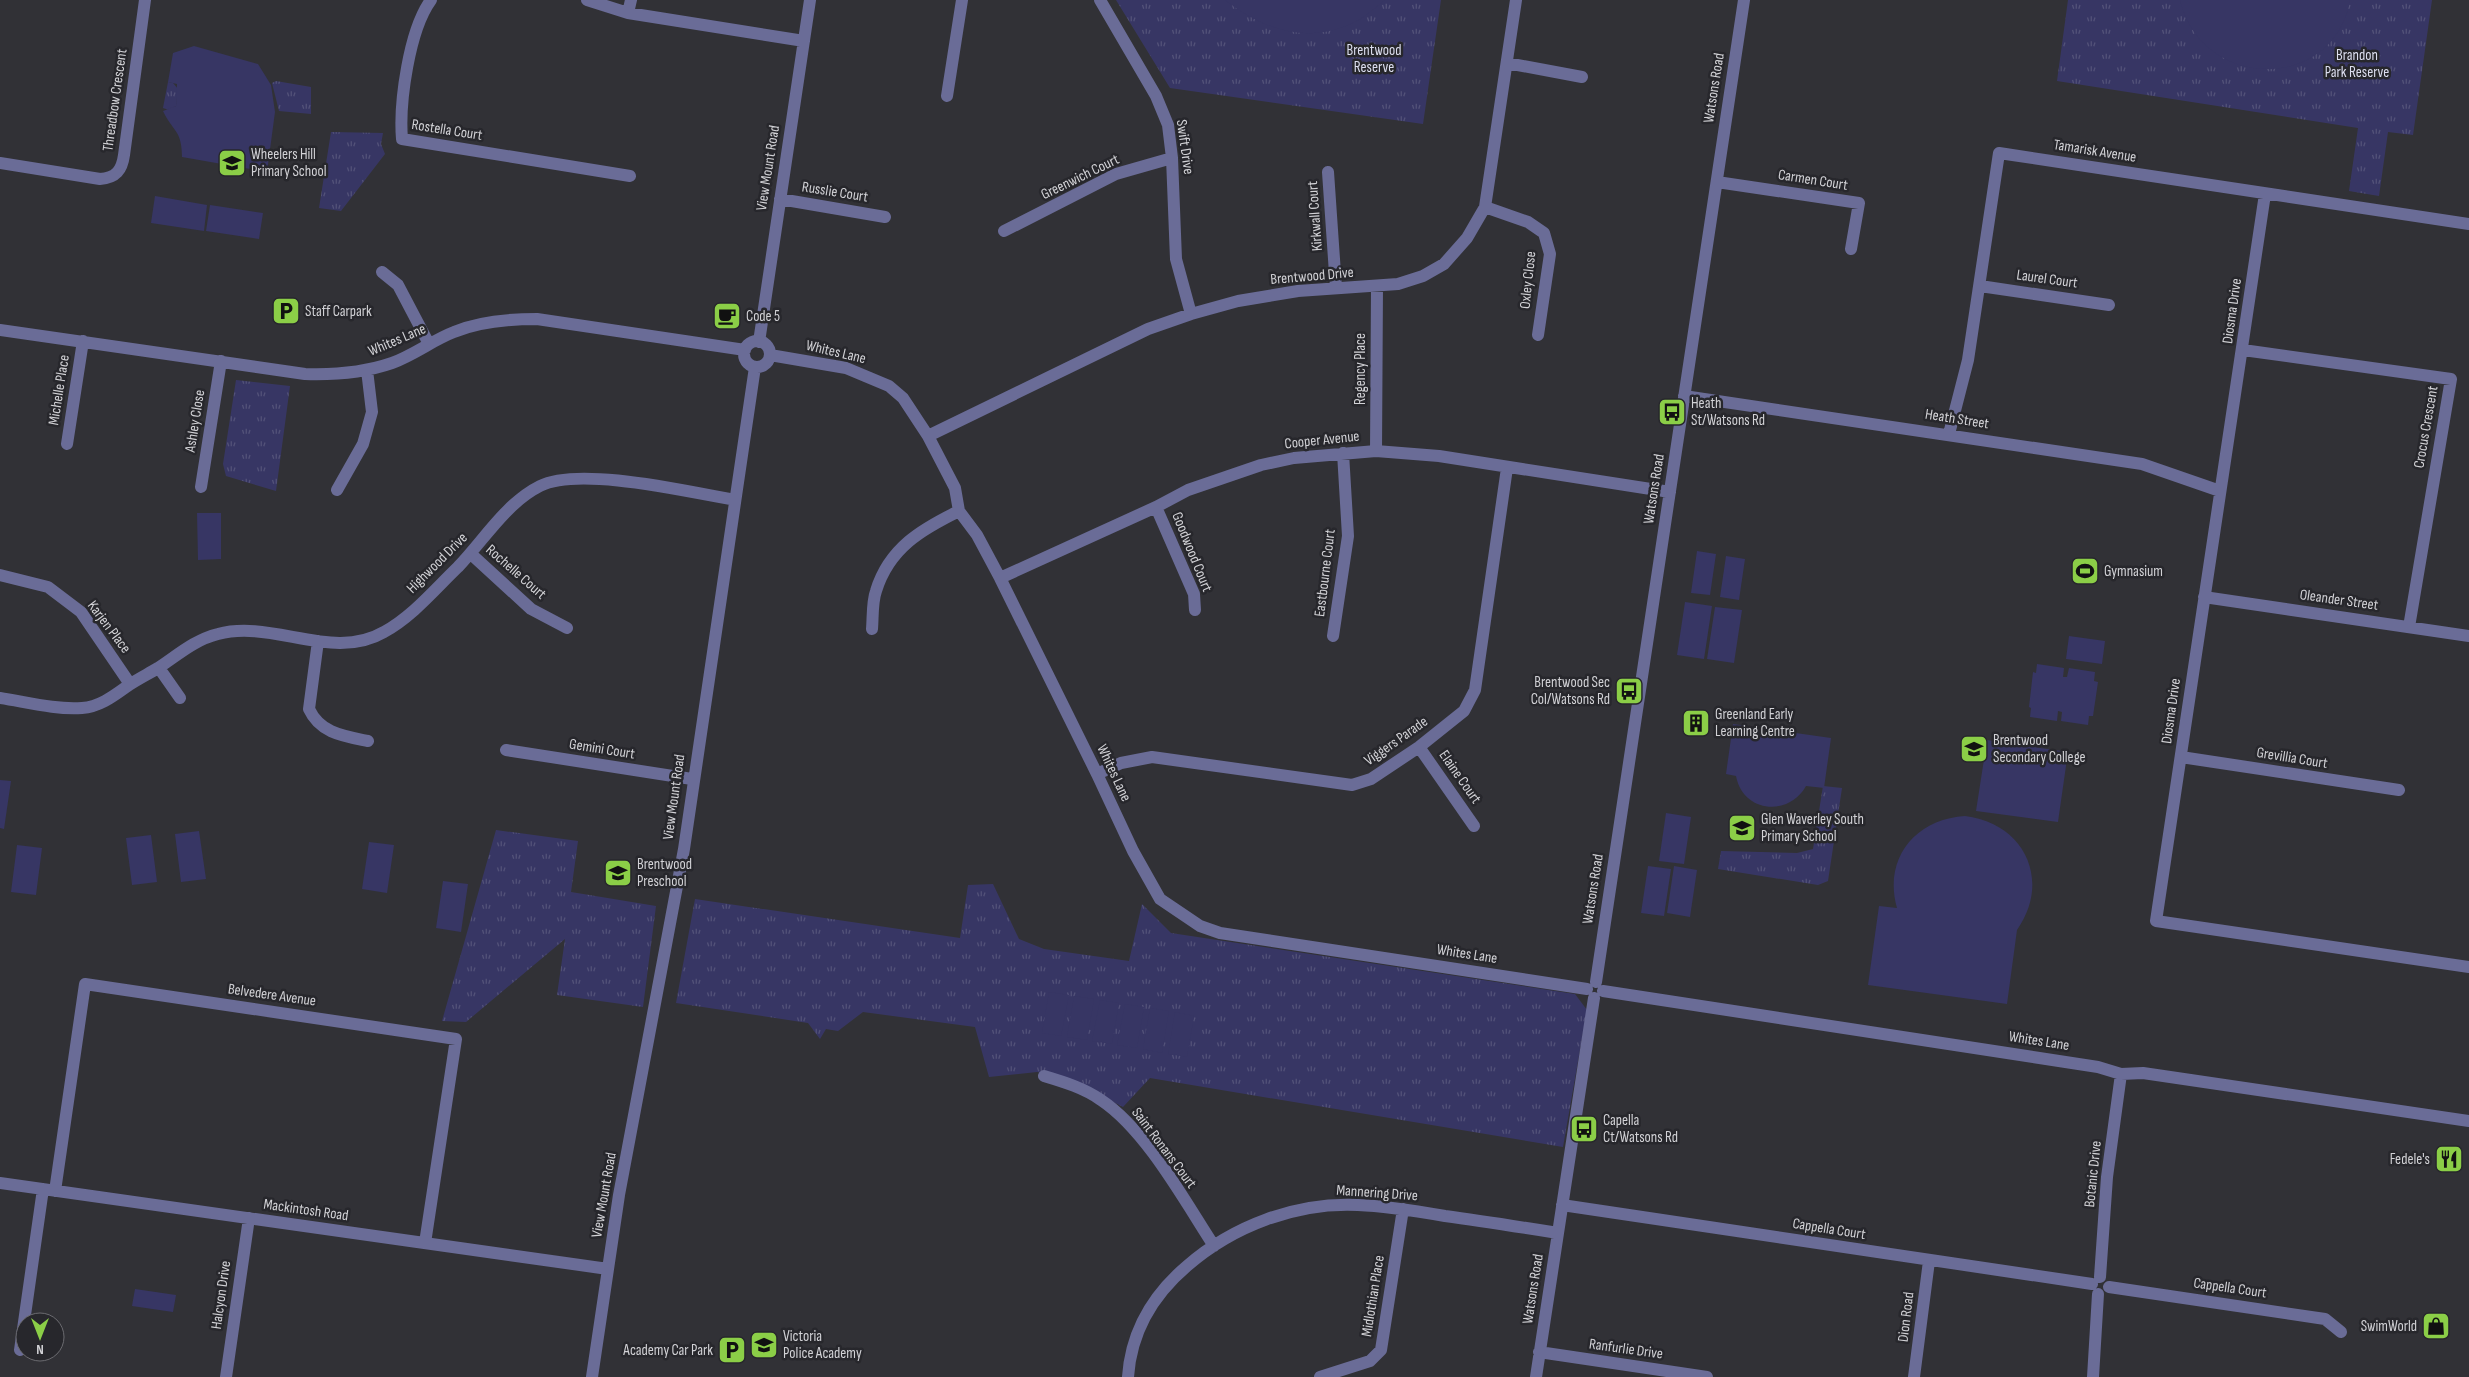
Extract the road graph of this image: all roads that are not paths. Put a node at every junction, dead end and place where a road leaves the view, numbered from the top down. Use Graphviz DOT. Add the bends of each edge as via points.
graph roads {
  1 [pos="145,0"];
  2 [pos="431,0"];
  3 [pos="587,0"];
  4 [pos="631,0"];
  5 [pos="810,0"];
  6 [pos="962,0"];
  7 [pos="1100,0"];
  8 [pos="1516,0"];
  9 [pos="1744,0"];
  10 [pos="628,13"];
  11 [pos="804,41"];
  12 [pos="1507,63"];
  13 [pos="1582,77"];
  14 [pos="947,96"];
  15 [pos="1172,158"];
  16 [pos="0,163"];
  17 [pos="1328,172"];
  18 [pos="630,176"];
  19 [pos="1717,182"];
  20 [pos="2265,194"];
  21 [pos="780,199"];
  22 [pos="1485,207"];
  23 [pos="885,216"];
  24 [pos="2469,224"];
  25 [pos="1004,231"];
  26 [pos="1851,250"];
  27 [pos="382,272"];
  28 [pos="1980,286"];
  29 [pos="1377,287"];
  30 [pos="1336,288"];
  31 [pos="2109,304"];
  32 [pos="1191,314"];
  33 [pos="0,330"];
  34 [pos="1538,336"];
  35 [pos="83,341"];
  36 [pos="759,342"];
  37 [pos="429,344"];
  38 [pos="745,350"];
  39 [pos="2243,350"];
  40 [pos="770,355"];
  41 [pos="221,361"];
  42 [pos="755,367"];
  43 [pos="367,370"];
  44 [pos="1684,396"];
  45 [pos="1949,434"];
  46 [pos="928,436"];
  47 [pos="67,444"];
  48 [pos="1376,451"];
  49 [pos="1343,453"];
  50 [pos="1507,468"];
  51 [pos="201,487"];
  52 [pos="337,490"];
  53 [pos="2220,490"];
  54 [pos="1670,492"];
  55 [pos="735,500"];
  56 [pos="1156,507"];
  57 [pos="959,511"];
  58 [pos="471,554"];
  59 [pos="0,575"];
  60 [pos="1000,578"];
  61 [pos="2204,597"];
  62 [pos="1195,610"];
  63 [pos="2409,627"];
  64 [pos="567,628"];
  65 [pos="872,629"];
  66 [pos="1333,636"];
  67 [pos="2469,636"];
  68 [pos="318,641"];
  69 [pos="159,668"];
  70 [pos="130,684"];
  71 [pos="0,698"];
  72 [pos="180,698"];
  73 [pos="368,741"];
  74 [pos="1419,747"];
  75 [pos="506,750"];
  76 [pos="2181,757"];
  77 [pos="1097,774"];
  78 [pos="692,779"];
  79 [pos="2398,790"];
  80 [pos="1474,826"];
  81 [pos="2469,967"];
  82 [pos="1595,990"];
  83 [pos="2122,1074"];
  84 [pos="1044,1076"];
  85 [pos="2469,1121"];
  86 [pos="0,1183"];
  87 [pos="49,1190"];
  88 [pos="1562,1205"];
  89 [pos="1403,1209"];
  90 [pos="249,1218"];
  91 [pos="1558,1233"];
  92 [pos="425,1243"];
  93 [pos="1214,1246"];
  94 [pos="1929,1261"];
  95 [pos="608,1269"];
  96 [pos="2100,1286"];
  97 [pos="27,1312"];
  98 [pos="2340,1332"];
  99 [pos="1539,1352"];
  100 [pos="226,1377"];
  101 [pos="592,1377"];
  102 [pos="1128,1377"];
  103 [pos="1320,1377"];
  104 [pos="1536,1377"];
  105 [pos="1707,1377"];
  106 [pos="1914,1377"];
  107 [pos="2093,1377"];
  1 -- 16 [label="street, Threadbow Crescent" via="124,155 118,174 100,179"];
  2 -- 18 [label="street, Rostella Court" via="419,22 410,58 401,124 402,140"];
  3 -- 10 [label="street"];
  4 -- 10 [label="street"];
  5 -- 11 [label="street, View Mount Road"];
  6 -- 14 [label="street"];
  7 -- 15 [label="street, Swift Drive" via="1156,96 1168,126"];
  8 -- 12 [label="street, Brentwood Drive"];
  9 -- 19 [label="street, Watsons Road"];
  10 -- 11 [label="street"];
  11 -- 21 [label="street, View Mount Road"];
  12 -- 13 [label="street"];
  12 -- 22 [label="street, Brentwood Drive"];
  15 -- 25 [label="street, Greenwich Court" via="1116,174"];
  15 -- 32 [label="street, Swift Drive" via="1176,259"];
  17 -- 30 [label="street, Kirkwall Court"];
  19 -- 26 [label="street, Carmen Court" via="1858,203"];
  19 -- 44 [label="street, Watsons Road"];
  20 -- 24 [label="street, Tamarisk Avenue"];
  20 -- 28 [label="street, Tamarisk Avenue" via="1999,153"];
  20 -- 39 [label="street, Diosma Drive"];
  21 -- 23 [label="street, Russlie Court"];
  21 -- 36 [label="street, View Mount Road"];
  22 -- 29 [label="street, Brentwood Drive" via="1467,238 1444,264 1423,276"];
  22 -- 34 [label="street, Oxley Close" via="1528,222 1544,232 1550,254"];
  27 -- 37 [label="street" via="398,285"];
  28 -- 31 [label="street, Laurel Court"];
  28 -- 45 [label="street, Tamarisk Avenue" via="1968,360"];
  29 -- 30 [label="street, Brentwood Drive"];
  29 -- 48 [label="street, Regency Place"];
  30 -- 32 [label="street, Brentwood Drive" via="1270,295"];
  32 -- 46 [label="street, Brentwood Drive" via="1148,329"];
  33 -- 35 [label="street, Whites Lane"];
  35 -- 41 [label="street, Whites Lane"];
  35 -- 47 [label="street, Michelle Place"];
  36 -- 38 [label="street" via="751,343"];
  36 -- 40 [label="street" via="766,345"];
  37 -- 38 [label="street, Whites Lane" via="476,325 516,319"];
  37 -- 43 [label="street, Whites Lane" via="394,362"];
  38 -- 42 [label="street" via="746,360"];
  39 -- 53 [label="street, Diosma Drive"];
  39 -- 63 [label="street, Crocus Crescent" via="2450,379"];
  40 -- 42 [label="street" via="765,364"];
  40 -- 46 [label="street, Whites Lane" via="846,368 889,386 903,398"];
  41 -- 43 [label="street, Whites Lane" via="304,374 332,375"];
  41 -- 51 [label="street, Ashley Close"];
  42 -- 55 [label="street, View Mount Road"];
  43 -- 52 [label="street" via="372,412 363,444"];
  44 -- 45 [label="street, Heath Street"];
  44 -- 54 [label="street, Watsons Road"];
  45 -- 53 [label="street, Heath Street" via="2142,464"];
  46 -- 57 [label="street, Whites Lane" via="955,488"];
  48 -- 49 [label="street, Cooper Avenue"];
  48 -- 50 [label="street, Cooper Avenue" via="1439,456"];
  49 -- 56 [label="street, Cooper Avenue" via="1294,458 1252,467 1188,490"];
  49 -- 66 [label="street, Eastbourne Court" via="1348,536"];
  50 -- 54 [label="street, Cooper Avenue"];
  50 -- 74 [label="street, Viggers Parade" via="1475,690 1464,711"];
  53 -- 61 [label="street, Diosma Drive"];
  54 -- 82 [label="street, Watsons Road"];
  55 -- 58 [label="street, Highwood Drive" via="605,479 562,480 540,485 524,496"];
  55 -- 78 [label="street, View Mount Road"];
  56 -- 60 [label="street, Cooper Avenue"];
  56 -- 62 [label="street, Goodwood Court" via="1194,594"];
  57 -- 60 [label="street, Whites Lane" via="977,535"];
  57 -- 65 [label="street" via="922,530 893,556 875,592"];
  58 -- 64 [label="street, Rochelle Court" via="531,609"];
  58 -- 68 [label="street, Highwood Drive" via="405,617 382,634 340,643"];
  59 -- 70 [label="street, Karjen Place" via="48,587 81,612"];
  60 -- 77 [label="street, Whites Lane"];
  61 -- 63 [label="street, Oleander Street"];
  61 -- 76 [label="street, Diosma Drive"];
  63 -- 67 [label="street, Oleander Street"];
  68 -- 69 [label="street, Highwood Drive" via="250,630 219,633 193,643"];
  68 -- 73 [label="street" via="308,709 324,730"];
  69 -- 70 [label="street, Highwood Drive"];
  69 -- 72 [label="street"];
  70 -- 71 [label="street, Highwood Drive" via="98,705 82,708"];
  74 -- 77 [label="street, Viggers Parade" via="1371,778 1352,785 1152,757 1121,763"];
  74 -- 80 [label="street, Elaine Court"];
  75 -- 78 [label="street, Gemini Court"];
  76 -- 79 [label="street, Grevillia Court"];
  76 -- 81 [label="street, Diosma Drive" via="2156,921"];
  77 -- 82 [label="street, Whites Lane" via="1133,851 1160,899 1200,926 1220,933"];
  78 -- 95 [label="street, View Mount Road" via="675,901"];
  82 -- 83 [label="street, Whites Lane" via="2098,1066"];
  82 -- 88 [label="street, Watsons Road"];
  83 -- 85 [label="street, Whites Lane" via="2143,1073"];
  83 -- 96 [label="street, Botanic Drive" via="2107,1177"];
  84 -- 93 [label="street, Saint Ronans Court" via="1080,1088 1128,1122"];
  86 -- 87 [label="street, Mackintosh Road"];
  87 -- 90 [label="street, Mackintosh Road"];
  87 -- 92 [label="street, Belvedere Avenue" via="85,984 456,1038"];
  87 -- 97 [label="street"];
  88 -- 91 [label="street, Watsons Road"];
  88 -- 94 [label="street, Cappella Court"];
  89 -- 91 [label="street, Mannering Drive"];
  89 -- 93 [label="street, Mannering Drive" via="1358,1204 1316,1206 1262,1221"];
  89 -- 103 [label="street, Midlothian Place" via="1381,1350 1370,1361"];
  90 -- 92 [label="street, Mackintosh Road"];
  90 -- 100 [label="street, Halcyon Drive"];
  91 -- 99 [label="street, Watsons Road"];
  92 -- 95 [label="street, Mackintosh Road"];
  93 -- 102 [label="street, Mannering Drive" via="1178,1274 1150,1306 1134,1340"];
  94 -- 96 [label="street, Cappella Court"];
  94 -- 106 [label="street, Dion Road"];
  95 -- 101 [label="street, View Mount Road"];
  96 -- 98 [label="street, Cappella Court" via="2325,1318"];
  96 -- 107 [label="street, Botanic Drive"];
  99 -- 104 [label="street, Watsons Road"];
  99 -- 105 [label="street, Ranfurlie Drive"];
}
